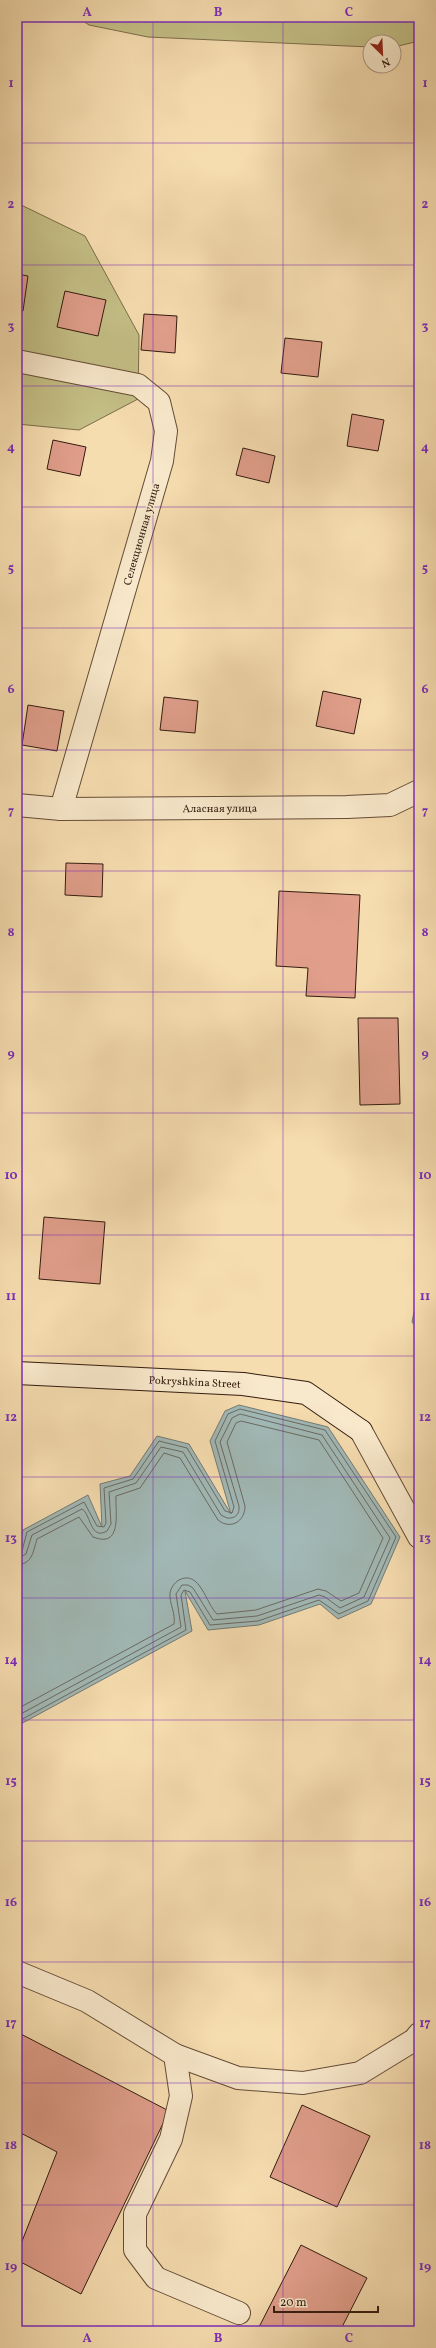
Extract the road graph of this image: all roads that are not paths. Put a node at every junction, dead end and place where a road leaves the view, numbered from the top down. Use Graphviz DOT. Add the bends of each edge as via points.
graph roads {
  1 [pos="17,361"];
  2 [pos="419,791"];
  3 [pos="17,805"];
  4 [pos="61,809"];
  5 [pos="17,1373"];
  6 [pos="419,1537"];
  7 [pos="17,1972"];
  8 [pos="419,2034"];
  9 [pos="175,2055"];
  10 [pos="239,2313"];
  1 -- 4 [label="street, Селекционная улица" via="138,385 159,402 166,431 162,461"];
  2 -- 4 [label="street, Аласная улица" via="390,805"];
  3 -- 4 [label="street, Аласная улица"];
  5 -- 6 [label="street, Pokryshkina Street" via="244,1384 306,1392 361,1431"];
  7 -- 9 [label="street" via="87,2001"];
  8 -- 9 [label="street" via="414,2040 360,2073 303,2083 238,2078"];
  9 -- 10 [label="street" via="181,2096 171,2139 135,2214 135,2250 156,2278"];
}
